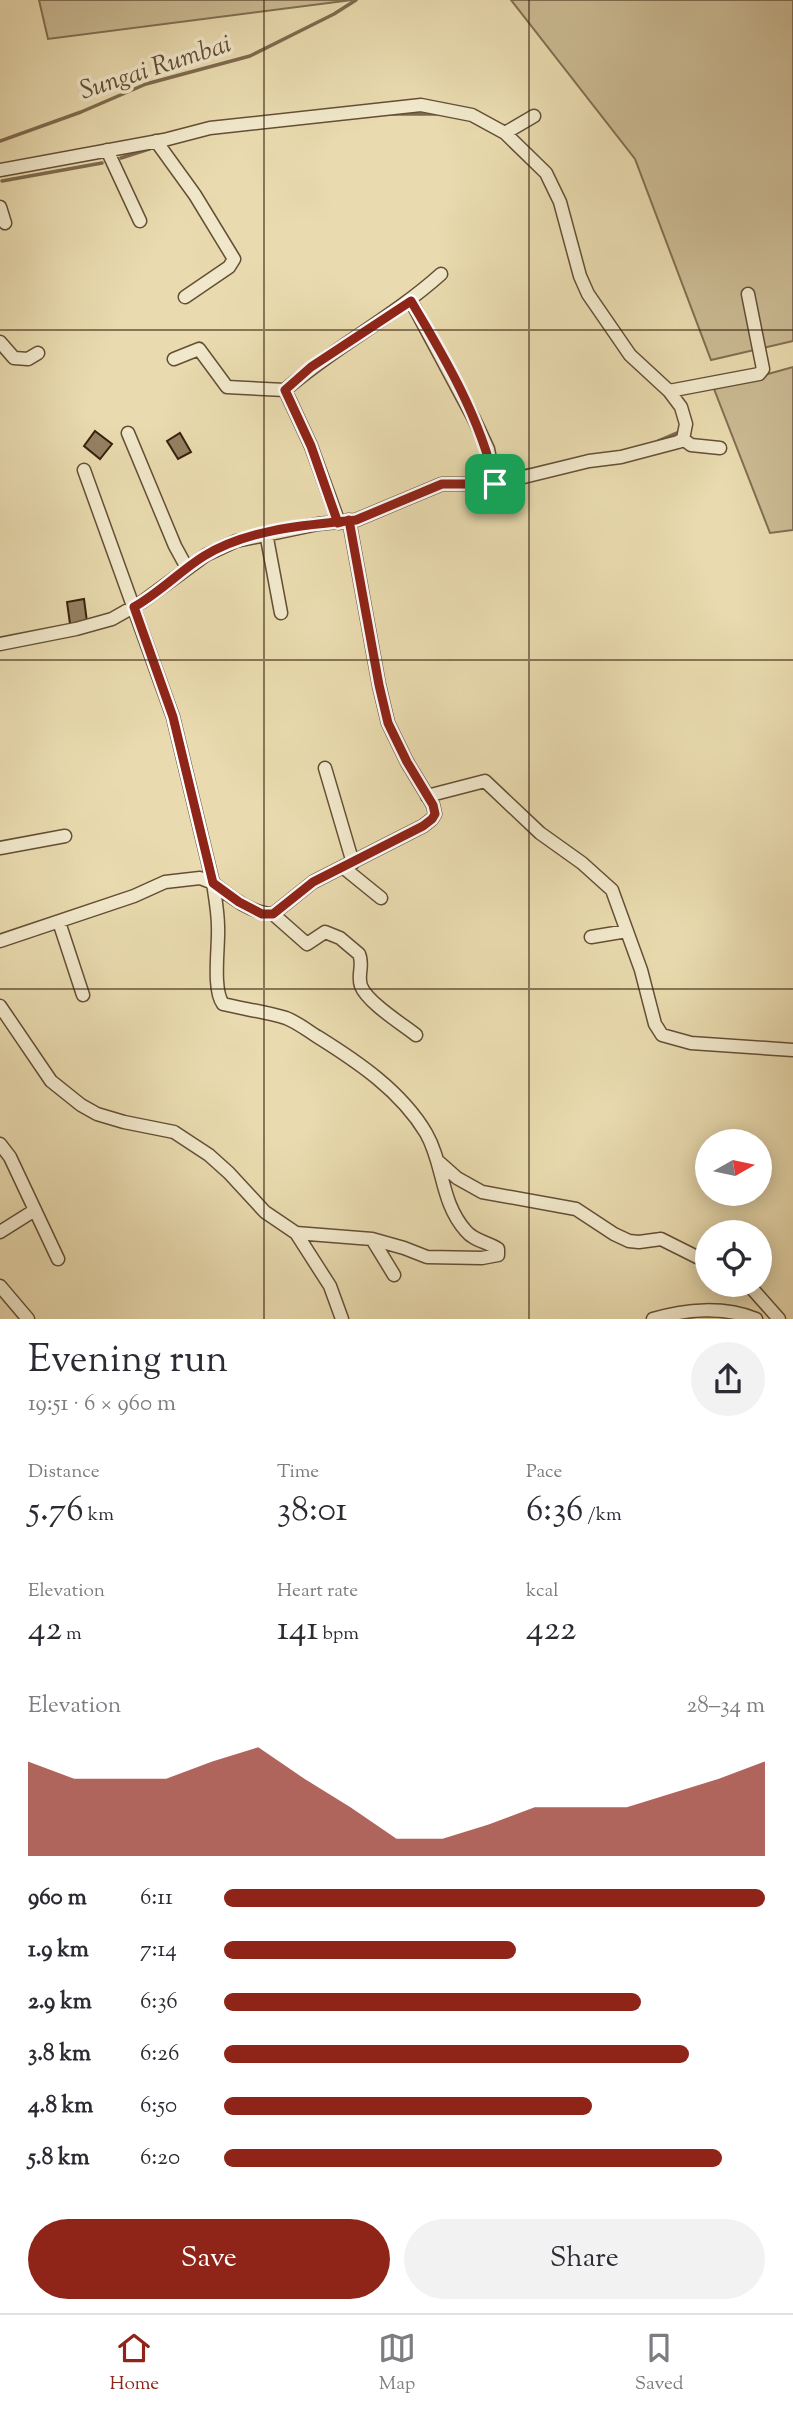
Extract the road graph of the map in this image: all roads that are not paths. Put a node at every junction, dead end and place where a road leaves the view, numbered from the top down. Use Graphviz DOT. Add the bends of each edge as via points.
graph roads {
  1 [pos="534,116"];
  2 [pos="505,133"];
  3 [pos="156,141"];
  4 [pos="107,150"];
  5 [pos="0,170"];
  6 [pos="0,207"];
  7 [pos="140,220"];
  8 [pos="5,223"];
  9 [pos="441,275"];
  10 [pos="748,295"];
  11 [pos="185,296"];
  12 [pos="411,301"];
  13 [pos="0,342"];
  14 [pos="38,353"];
  15 [pos="174,359"];
  16 [pos="285,390"];
  17 [pos="669,391"];
  18 [pos="128,433"];
  19 [pos="683,439"];
  20 [pos="720,448"];
  21 [pos="84,470"];
  22 [pos="495,484"];
  23 [pos="344,522"];
  24 [pos="266,533"];
  25 [pos="187,568"];
  26 [pos="134,607"];
  27 [pos="281,613"];
  28 [pos="0,644"];
  29 [pos="325,768"];
  30 [pos="428,796"];
  31 [pos="65,836"];
  32 [pos="0,848"];
  33 [pos="349,865"];
  34 [pos="213,883"];
  35 [pos="381,898"];
  36 [pos="273,914"];
  37 [pos="59,922"];
  38 [pos="627,931"];
  39 [pos="591,937"];
  40 [pos="0,941"];
  41 [pos="83,995"];
  42 [pos="0,1006"];
  43 [pos="416,1035"];
  44 [pos="793,1050"];
  45 [pos="1,1146"];
  46 [pos="439,1162"];
  47 [pos="35,1210"];
  48 [pos="0,1232"];
  49 [pos="296,1233"];
  50 [pos="372,1239"];
  51 [pos="695,1256"];
  52 [pos="58,1259"];
  53 [pos="394,1275"];
  54 [pos="0,1286"];
  55 [pos="760,1297"];
  56 [pos="28,1319"];
  57 [pos="342,1319"];
  58 [pos="653,1319"];
  59 [pos="756,1319"];
  60 [pos="779,1319"];
  1 -- 2 [label="street"];
  2 -- 3 [label="street" via="463,112 421,105 209,128"];
  2 -- 17 [label="street" via="554,186 588,294 630,355"];
  3 -- 4 [label="street"];
  3 -- 11 [label="street" via="234,259"];
  4 -- 5 [label="street"];
  4 -- 7 [label="street"];
  6 -- 8 [label="street"];
  9 -- 12 [label="street"];
  10 -- 17 [label="street" via="763,369 759,374"];
  12 -- 16 [label="street" via="311,367"];
  12 -- 22 [label="street" via="488,449"];
  13 -- 14 [label="street" via="14,358 28,359"];
  15 -- 16 [label="street" via="199,349 227,387"];
  16 -- 23 [label="street"];
  17 -- 19 [label="street" via="684,415"];
  18 -- 25 [label="street"];
  19 -- 20 [label="street" via="691,445"];
  19 -- 22 [label="street"];
  21 -- 26 [label="street"];
  22 -- 23 [label="street" via="442,484"];
  23 -- 24 [label="street"];
  23 -- 30 [label="street" via="388,723"];
  24 -- 25 [label="street" via="236,541"];
  24 -- 27 [label="street"];
  25 -- 26 [label="street"];
  26 -- 28 [label="street" via="76,629"];
  26 -- 34 [label="street" via="173,717"];
  29 -- 33 [label="street"];
  30 -- 33 [label="street" via="435,814 432,819"];
  30 -- 38 [label="street" via="485,781 540,833 610,886"];
  31 -- 32 [label="street"];
  33 -- 35 [label="street"];
  33 -- 36 [label="street" via="313,882"];
  34 -- 36 [label="street" via="262,914"];
  34 -- 37 [label="street" via="200,878 165,882"];
  34 -- 46 [label="street" via="218,998 223,1004 288,1019 359,1063 407,1107"];
  36 -- 43 [label="street" via="307,944 325,932 359,954 365,993"];
  37 -- 40 [label="street"];
  37 -- 41 [label="street"];
  38 -- 39 [label="street"];
  38 -- 44 [label="street" via="662,1035 691,1043"];
  42 -- 49 [label="street" via="51,1081 81,1105 124,1122 174,1132 209,1155 265,1212"];
  45 -- 47 [label="street"];
  46 -- 50 [label="street" via="449,1204 460,1223 479,1241 498,1249 498,1255 427,1257"];
  46 -- 51 [label="street" via="482,1192 576,1209 629,1241 663,1239"];
  47 -- 48 [label="street"];
  47 -- 52 [label="street"];
  49 -- 50 [label="street"];
  49 -- 57 [label="street" via="330,1286"];
  50 -- 53 [label="street"];
  54 -- 56 [label="street"];
  55 -- 60 [label="street"];
  58 -- 59 [label="street" via="702,1310 733,1311"];
}
